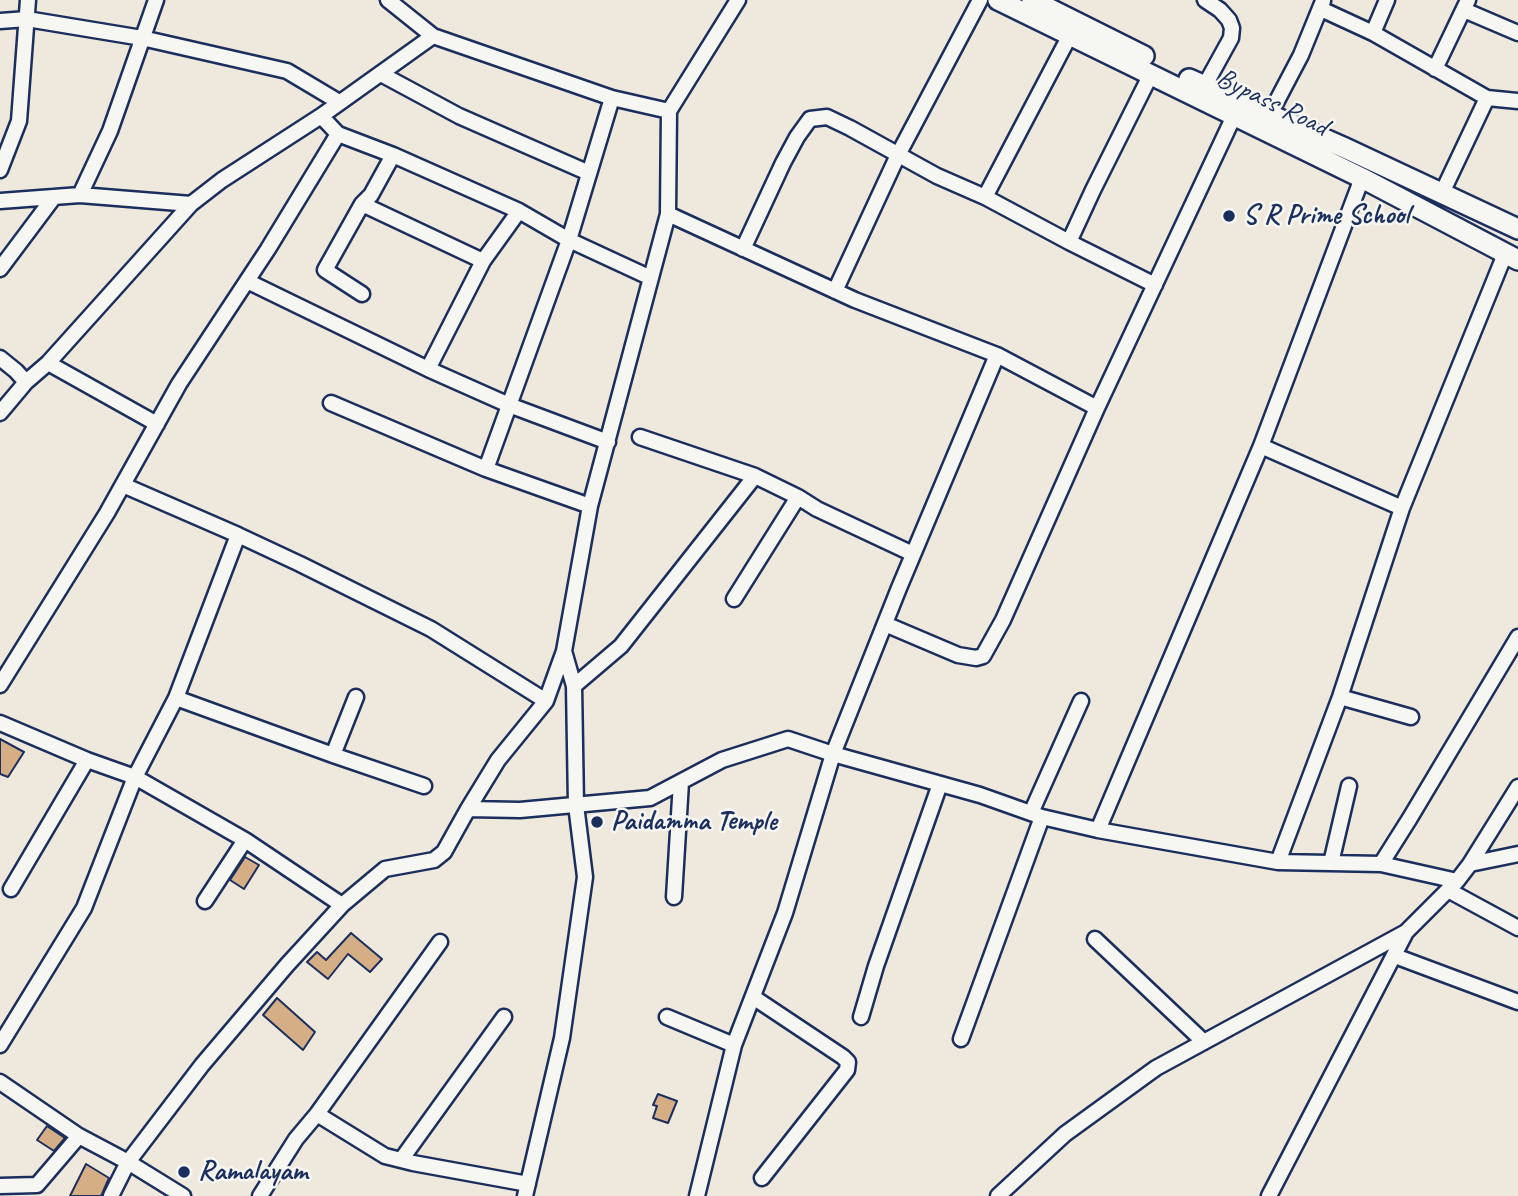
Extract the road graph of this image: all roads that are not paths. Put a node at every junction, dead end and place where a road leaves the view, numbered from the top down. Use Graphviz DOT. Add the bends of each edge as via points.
graph roads {
  1 [pos="28,0"];
  2 [pos="156,0"];
  3 [pos="388,0"];
  4 [pos="738,0"];
  5 [pos="981,0"];
  6 [pos="998,0"];
  7 [pos="1032,0"];
  8 [pos="1205,0"];
  9 [pos="1387,0"];
  10 [pos="1322,5"];
  11 [pos="1466,5"];
  12 [pos="27,19"];
  13 [pos="0,22"];
  14 [pos="1373,33"];
  15 [pos="1518,33"];
  16 [pos="1069,35"];
  17 [pos="433,36"];
  18 [pos="142,38"];
  19 [pos="1435,69"];
  20 [pos="382,74"];
  21 [pos="1151,74"];
  22 [pos="1204,87"];
  23 [pos="611,98"];
  24 [pos="1487,98"];
  25 [pos="1518,101"];
  26 [pos="339,103"];
  27 [pos="669,111"];
  28 [pos="321,116"];
  29 [pos="1234,116"];
  30 [pos="1269,116"];
  31 [pos="338,134"];
  32 [pos="393,155"];
  33 [pos="898,155"];
  34 [pos="0,170"];
  35 [pos="589,173"];
  36 [pos="1362,178"];
  37 [pos="1442,193"];
  38 [pos="80,195"];
  39 [pos="54,197"];
  40 [pos="985,197"];
  41 [pos="0,201"];
  42 [pos="191,204"];
  43 [pos="362,204"];
  44 [pos="519,211"];
  45 [pos="668,214"];
  46 [pos="1516,223"];
  47 [pos="569,240"];
  48 [pos="1069,242"];
  49 [pos="743,249"];
  50 [pos="1511,257"];
  51 [pos="483,261"];
  52 [pos="0,269"];
  53 [pos="651,278"];
  54 [pos="247,281"];
  55 [pos="1155,285"];
  56 [pos="835,291"];
  57 [pos="362,294"];
  58 [pos="997,355"];
  59 [pos="0,358"];
  60 [pos="48,363"];
  61 [pos="428,369"];
  62 [pos="26,382"];
  63 [pos="331,402"];
  64 [pos="509,405"];
  65 [pos="1097,408"];
  66 [pos="0,413"];
  67 [pos="157,424"];
  68 [pos="640,437"];
  69 [pos="608,442"];
  70 [pos="1261,446"];
  71 [pos="486,469"];
  72 [pos="755,476"];
  73 [pos="123,485"];
  74 [pos="798,497"];
  75 [pos="590,506"];
  76 [pos="1402,508"];
  77 [pos="239,535"];
  78 [pos="913,554"];
  79 [pos="734,599"];
  80 [pos="885,624"];
  81 [pos="1518,636"];
  82 [pos="564,651"];
  83 [pos="0,685"];
  84 [pos="574,686"];
  85 [pos="356,697"];
  86 [pos="1340,697"];
  87 [pos="176,698"];
  88 [pos="546,701"];
  89 [pos="1081,701"];
  90 [pos="1411,716"];
  91 [pos="0,723"];
  92 [pos="833,754"];
  93 [pos="333,755"];
  94 [pos="87,760"];
  95 [pos="135,777"];
  96 [pos="681,782"];
  97 [pos="940,784"];
  98 [pos="424,786"];
  99 [pos="1349,786"];
  100 [pos="1518,787"];
  101 [pos="576,805"];
  102 [pos="468,809"];
  103 [pos="1037,815"];
  104 [pos="1098,830"];
  105 [pos="245,840"];
  106 [pos="1518,854"];
  107 [pos="1278,862"];
  108 [pos="1331,863"];
  109 [pos="1381,864"];
  110 [pos="1470,864"];
  111 [pos="1452,885"];
  112 [pos="11,889"];
  113 [pos="674,897"];
  114 [pos="205,901"];
  115 [pos="342,905"];
  116 [pos="1518,928"];
  117 [pos="1406,932"];
  118 [pos="1095,939"];
  119 [pos="440,942"];
  120 [pos="1395,956"];
  121 [pos="753,997"];
  122 [pos="1518,1002"];
  123 [pos="505,1017"];
  124 [pos="667,1017"];
  125 [pos="861,1017"];
  126 [pos="961,1039"];
  127 [pos="1204,1042"];
  128 [pos="0,1045"];
  129 [pos="734,1045"];
  130 [pos="0,1082"];
  131 [pos="317,1114"];
  132 [pos="79,1136"];
  133 [pos="401,1160"];
  134 [pos="128,1162"];
  135 [pos="762,1178"];
  136 [pos="0,1186"];
  137 [pos="35,1190"];
  138 [pos="526,1190"];
  139 [pos="111,1196"];
  140 [pos="183,1196"];
  141 [pos="260,1196"];
  142 [pos="697,1196"];
  143 [pos="998,1196"];
  144 [pos="1269,1196"];
  1 -- 12 [label="street"];
  2 -- 18 [label="street"];
  3 -- 17 [label="street"];
  4 -- 27 [label="street"];
  5 -- 33 [label="street"];
  6 -- 16 [label="main road, Bypass Road"];
  7 -- 22 [label="main road, Bypass Road"];
  8 -- 22 [label="street" via="1220,10 1232,28"];
  9 -- 14 [label="street"];
  10 -- 14 [label="street"];
  10 -- 30 [label="street"];
  11 -- 15 [label="street"];
  11 -- 19 [label="street"];
  12 -- 13 [label="street"];
  12 -- 18 [label="street"];
  12 -- 34 [label="street" via="19,121"];
  14 -- 19 [label="street"];
  16 -- 21 [label="main road, Bypass Road"];
  16 -- 40 [label="street"];
  17 -- 20 [label="street"];
  17 -- 23 [label="street"];
  18 -- 26 [label="street" via="287,71"];
  18 -- 38 [label="street" via="110,131"];
  19 -- 24 [label="street"];
  20 -- 26 [label="street"];
  20 -- 35 [label="street" via="459,117"];
  21 -- 29 [label="main road, Bypass Road"];
  21 -- 48 [label="street"];
  22 -- 30 [label="main road, Bypass Road"];
  23 -- 27 [label="street"];
  23 -- 35 [label="street"];
  24 -- 25 [label="street"];
  24 -- 37 [label="street"];
  26 -- 28 [label="street"];
  27 -- 45 [label="street"];
  28 -- 31 [label="street"];
  28 -- 42 [label="street"];
  29 -- 36 [label="main road, Bypass Road"];
  29 -- 55 [label="street"];
  30 -- 37 [label="main road, Bypass Road"];
  31 -- 32 [label="street"];
  31 -- 54 [label="street"];
  32 -- 43 [label="street"];
  32 -- 44 [label="street"];
  33 -- 40 [label="street"];
  33 -- 49 [label="street" via="827,117 810,119 783,163"];
  33 -- 56 [label="street"];
  35 -- 47 [label="street"];
  36 -- 50 [label="main road, Bypass Road"];
  36 -- 70 [label="street"];
  37 -- 46 [label="main road, Bypass Road"];
  38 -- 39 [label="street"];
  38 -- 42 [label="street"];
  39 -- 41 [label="street"];
  39 -- 52 [label="street"];
  40 -- 48 [label="street"];
  42 -- 60 [label="street"];
  43 -- 51 [label="street"];
  43 -- 57 [label="street" via="325,270"];
  44 -- 47 [label="street"];
  44 -- 51 [label="street"];
  45 -- 49 [label="street"];
  45 -- 53 [label="street"];
  47 -- 53 [label="street"];
  47 -- 64 [label="street"];
  48 -- 55 [label="street"];
  49 -- 56 [label="street"];
  50 -- 76 [label="street"];
  51 -- 61 [label="street"];
  53 -- 69 [label="street"];
  54 -- 61 [label="street"];
  54 -- 67 [label="street"];
  55 -- 65 [label="street"];
  56 -- 58 [label="street"];
  58 -- 65 [label="street"];
  58 -- 78 [label="street"];
  59 -- 62 [label="street"];
  60 -- 62 [label="street"];
  60 -- 67 [label="street"];
  61 -- 64 [label="street"];
  62 -- 66 [label="street"];
  63 -- 71 [label="street"];
  64 -- 69 [label="street"];
  64 -- 71 [label="street"];
  65 -- 80 [label="street" via="983,656 958,655"];
  67 -- 73 [label="street"];
  68 -- 72 [label="street"];
  69 -- 75 [label="street"];
  70 -- 76 [label="street"];
  70 -- 104 [label="street"];
  71 -- 75 [label="street"];
  72 -- 74 [label="street"];
  72 -- 84 [label="street" via="621,646"];
  73 -- 77 [label="street"];
  73 -- 83 [label="street"];
  74 -- 78 [label="street"];
  74 -- 79 [label="street"];
  75 -- 82 [label="street"];
  76 -- 86 [label="street"];
  77 -- 87 [label="street"];
  77 -- 88 [label="street" via="431,629"];
  78 -- 80 [label="street"];
  80 -- 92 [label="street"];
  81 -- 109 [label="street"];
  82 -- 84 [label="street"];
  82 -- 88 [label="street"];
  84 -- 101 [label="street"];
  85 -- 93 [label="street"];
  86 -- 90 [label="street"];
  86 -- 107 [label="street"];
  87 -- 93 [label="street"];
  87 -- 95 [label="street"];
  88 -- 102 [label="street" via="498,761"];
  89 -- 103 [label="street"];
  91 -- 94 [label="street"];
  92 -- 96 [label="street" via="788,739 722,760"];
  92 -- 97 [label="street"];
  92 -- 121 [label="street" via="785,913"];
  93 -- 98 [label="street"];
  94 -- 95 [label="street"];
  94 -- 112 [label="street"];
  95 -- 105 [label="street"];
  95 -- 128 [label="street" via="84,908"];
  96 -- 101 [label="street" via="650,798"];
  96 -- 113 [label="street"];
  97 -- 103 [label="street"];
  97 -- 125 [label="street"];
  99 -- 108 [label="street"];
  100 -- 110 [label="street"];
  101 -- 102 [label="street"];
  101 -- 138 [label="street" via="585,877 562,1038"];
  102 -- 115 [label="street" via="440,857 385,869"];
  103 -- 104 [label="street"];
  103 -- 126 [label="street"];
  104 -- 107 [label="street"];
  105 -- 114 [label="street"];
  105 -- 115 [label="street"];
  106 -- 110 [label="street"];
  107 -- 108 [label="street"];
  108 -- 109 [label="street"];
  109 -- 111 [label="street"];
  110 -- 111 [label="street"];
  111 -- 116 [label="street"];
  111 -- 117 [label="street"];
  115 -- 134 [label="street" via="202,1065"];
  117 -- 120 [label="street"];
  117 -- 127 [label="street"];
  118 -- 127 [label="street"];
  119 -- 131 [label="street"];
  120 -- 122 [label="street"];
  120 -- 144 [label="street"];
  121 -- 129 [label="street"];
  121 -- 135 [label="street" via="848,1062 847,1070"];
  123 -- 133 [label="street"];
  124 -- 129 [label="street"];
  127 -- 143 [label="street" via="1156,1068 1065,1134"];
  129 -- 142 [label="street"];
  130 -- 132 [label="street"];
  131 -- 133 [label="street" via="385,1156"];
  131 -- 141 [label="street"];
  132 -- 134 [label="street"];
  132 -- 137 [label="street"];
  133 -- 138 [label="street"];
  134 -- 139 [label="street"];
  134 -- 140 [label="street"];
  136 -- 137 [label="street"];
}
